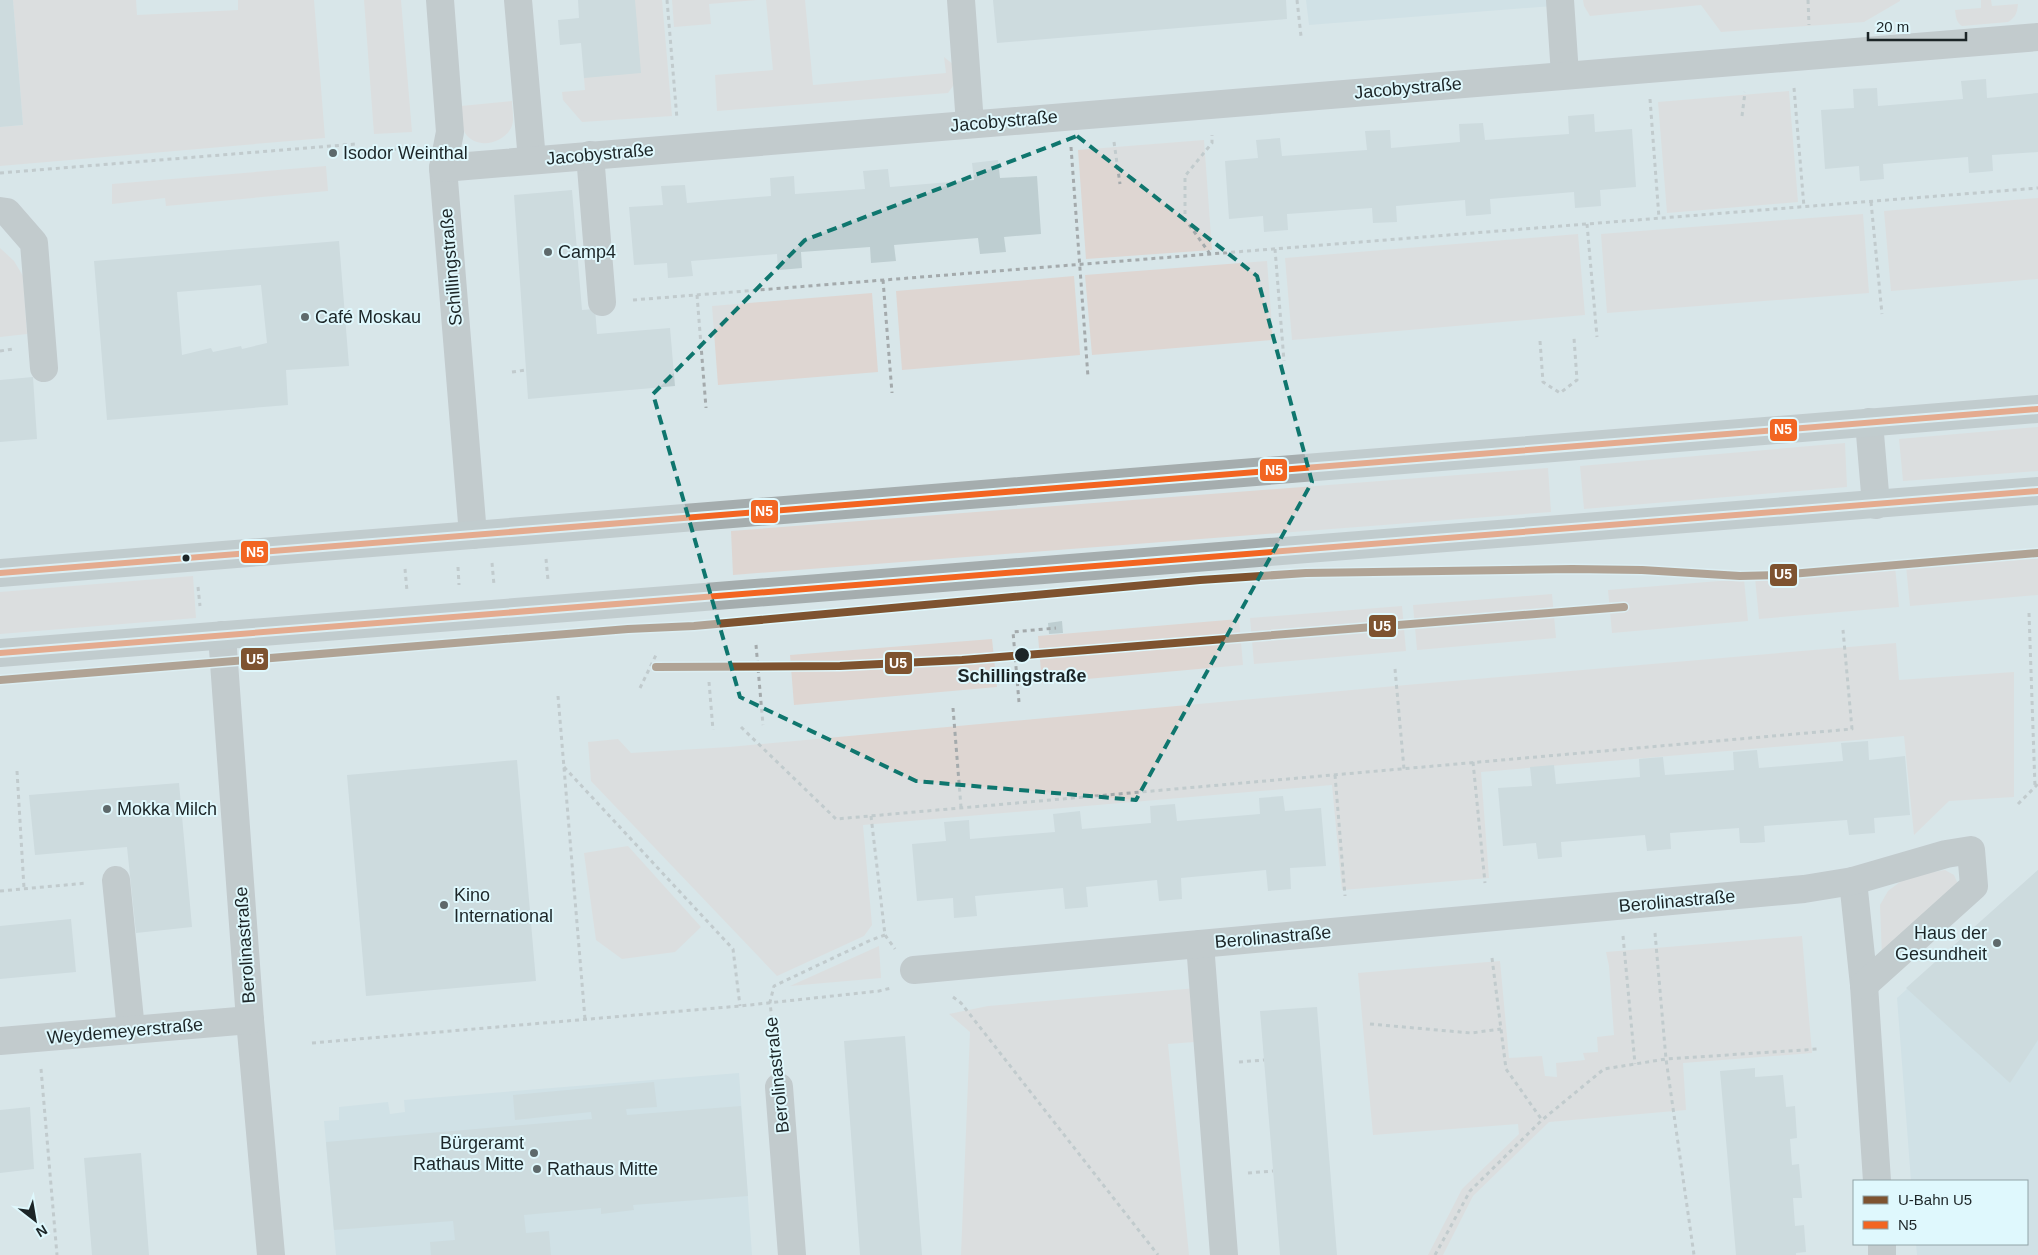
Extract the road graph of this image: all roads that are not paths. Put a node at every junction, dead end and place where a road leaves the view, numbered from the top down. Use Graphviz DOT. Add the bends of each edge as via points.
graph roads {
  1 [pos="440,0"];
  2 [pos="518,0"];
  3 [pos="962,0"];
  4 [pos="1560,0"];
  5 [pos="2038,37"];
  6 [pos="1565,75"];
  7 [pos="970,124"];
  8 [pos="590,155"];
  9 [pos="532,160"];
  10 [pos="443,168"];
  11 [pos="0,210"];
  12 [pos="602,302"];
  13 [pos="44,368"];
  14 [pos="2038,409"];
  15 [pos="1869,422"];
  16 [pos="2038,491"];
  17 [pos="1876,505"];
  18 [pos="473,535"];
  19 [pos="0,573"];
  20 [pos="222,635"];
  21 [pos="0,653"];
  22 [pos="116,880"];
  23 [pos="1853,881"];
  24 [pos="1200,944"];
  25 [pos="914,970"];
  26 [pos="1864,985"];
  27 [pos="250,1020"];
  28 [pos="131,1030"];
  29 [pos="0,1041"];
  30 [pos="779,1087"];
  31 [pos="1877,1180"];
  32 [pos="270,1255"];
  33 [pos="792,1255"];
  34 [pos="1224,1255"];
  1 -- 10 [label="street, Schillingstraße" via="450,132"];
  2 -- 9 [label="street"];
  3 -- 7 [label="street"];
  4 -- 6 [label="street"];
  5 -- 6 [label="street, Jacobystraße"];
  6 -- 7 [label="street, Jacobystraße"];
  7 -- 8 [label="street, Jacobystraße"];
  8 -- 9 [label="street, Jacobystraße"];
  8 -- 12 [label="street"];
  9 -- 10 [label="street, Jacobystraße"];
  10 -- 18 [label="street, Schillingstraße"];
  11 -- 13 [label="street" via="7,212 34,243"];
  14 -- 15 [label="main road"];
  15 -- 17 [label="street"];
  15 -- 18 [label="main road"];
  16 -- 17 [label="main road"];
  17 -- 20 [label="main road"];
  18 -- 19 [label="main road"];
  20 -- 21 [label="main road"];
  20 -- 27 [label="street, Berolinastraße"];
  22 -- 28 [label="street"];
  23 -- 24 [label="street, Berolinastraße" via="1804,889"];
  23 -- 26 [label="street"];
  23 -- 26 [label="street, Berolinastraße" via="1946,854 1972,850 1974,886"];
  24 -- 25 [label="street, Berolinastraße"];
  24 -- 34 [label="street, Berolinastraße"];
  26 -- 31 [label="street"];
  27 -- 28 [label="street, Weydemeyerstraße"];
  27 -- 32 [label="street, Berolinastraße"];
  28 -- 29 [label="street, Weydemeyerstraße"];
  30 -- 33 [label="street, Berolinastraße"];
}
